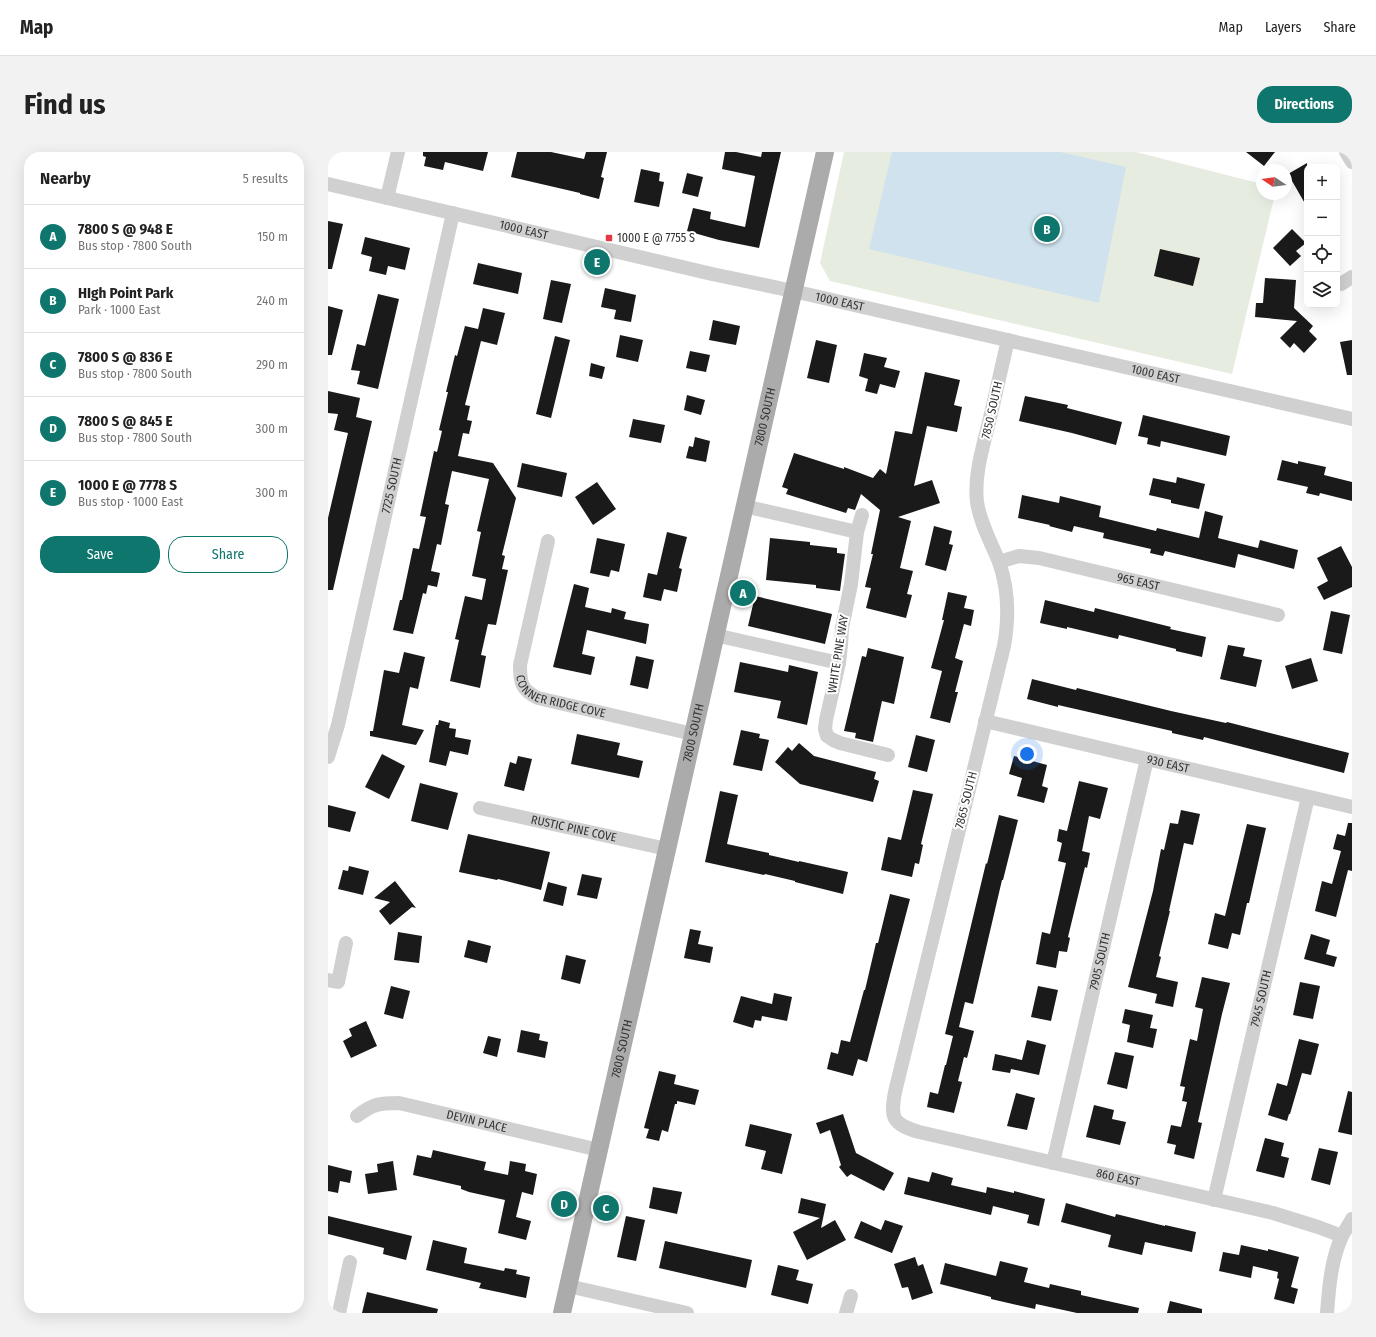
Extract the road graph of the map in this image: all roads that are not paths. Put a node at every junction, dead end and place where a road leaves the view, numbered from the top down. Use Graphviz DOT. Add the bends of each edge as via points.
graph roads {
  1 [pos="398,152"];
  2 [pos="825,152"];
  3 [pos="1346,152"];
  4 [pos="1352,162"];
  5 [pos="328,184"];
  6 [pos="387,198"];
  7 [pos="453,213"];
  8 [pos="793,291"];
  9 [pos="1008,340"];
  10 [pos="1352,419"];
  11 [pos="977,481"];
  12 [pos="744,506"];
  13 [pos="862,515"];
  14 [pos="857,532"];
  15 [pos="548,541"];
  16 [pos="999,562"];
  17 [pos="1278,614"];
  18 [pos="715,634"];
  19 [pos="839,663"];
  20 [pos="985,721"];
  21 [pos="693,734"];
  22 [pos="888,754"];
  23 [pos="328,757"];
  24 [pos="1147,759"];
  25 [pos="1308,797"];
  26 [pos="480,808"];
  27 [pos="1352,808"];
  28 [pos="667,849"];
  29 [pos="346,944"];
  30 [pos="328,980"];
  31 [pos="357,1116"];
  32 [pos="894,1120"];
  33 [pos="599,1150"];
  34 [pos="1053,1163"];
  35 [pos="1214,1200"];
  36 [pos="1352,1219"];
  37 [pos="1342,1236"];
  38 [pos="350,1262"];
  39 [pos="568,1286"];
  40 [pos="851,1296"];
  41 [pos="339,1313"];
  42 [pos="562,1313"];
  43 [pos="687,1313"];
  44 [pos="846,1313"];
  45 [pos="1328,1313"];
  1 -- 6 [label="street"];
  2 -- 8 [label="main road, 7800 SOUTH"];
  3 -- 4 [label="street"];
  5 -- 6 [label="street, 1000 EAST"];
  6 -- 7 [label="street, 1000 EAST"];
  7 -- 8 [label="street, 1000 EAST"];
  7 -- 23 [label="street, 7725 SOUTH" via="340,717"];
  8 -- 9 [label="street, 1000 EAST"];
  8 -- 12 [label="main road, 7800 SOUTH"];
  9 -- 10 [label="street, 1000 EAST"];
  9 -- 11 [label="street, 7850 SOUTH"];
  11 -- 16 [label="street, 7865 SOUTH" via="977,502 982,521"];
  12 -- 14 [label="street"];
  12 -- 18 [label="main road, 7800 SOUTH"];
  13 -- 14 [label="street, WHITE PINE WAY"];
  14 -- 19 [label="street, WHITE PINE WAY"];
  15 -- 21 [label="street, CONNER RIDGE COVE" via="520,665 522,685 528,693 538,698"];
  16 -- 17 [label="street, 965 EAST" via="1019,556 1039,558"];
  16 -- 20 [label="street, 7865 SOUTH" via="1008,602 1008,624"];
  18 -- 19 [label="street"];
  18 -- 21 [label="main road, 7800 SOUTH"];
  19 -- 22 [label="street, WHITE PINE WAY" via="826,720 826,736 840,743"];
  20 -- 24 [label="street, 930 EAST"];
  20 -- 32 [label="street, 7865 SOUTH" via="895,1092"];
  21 -- 28 [label="main road, 7800 SOUTH"];
  24 -- 25 [label="street, 930 EAST"];
  24 -- 34 [label="street, 7905 SOUTH"];
  25 -- 27 [label="street, 930 EAST"];
  25 -- 35 [label="street, 7945 SOUTH"];
  26 -- 28 [label="street, RUSTIC PINE COVE"];
  28 -- 33 [label="main road, 7800 SOUTH"];
  29 -- 30 [label="street" via="338,982"];
  31 -- 33 [label="street, DEVIN PLACE" via="368,1108 383,1103 399,1103"];
  32 -- 34 [label="street, 860 EAST" via="919,1132"];
  33 -- 39 [label="main road, 7800 SOUTH"];
  34 -- 35 [label="street, 860 EAST"];
  35 -- 37 [label="street, 860 EAST" via="1299,1221"];
  36 -- 37 [label="street"];
  37 -- 45 [label="street" via="1329,1284"];
  38 -- 41 [label="street"];
  39 -- 42 [label="main road, 7800 SOUTH"];
  39 -- 43 [label="street"];
  40 -- 44 [label="street"];
}
